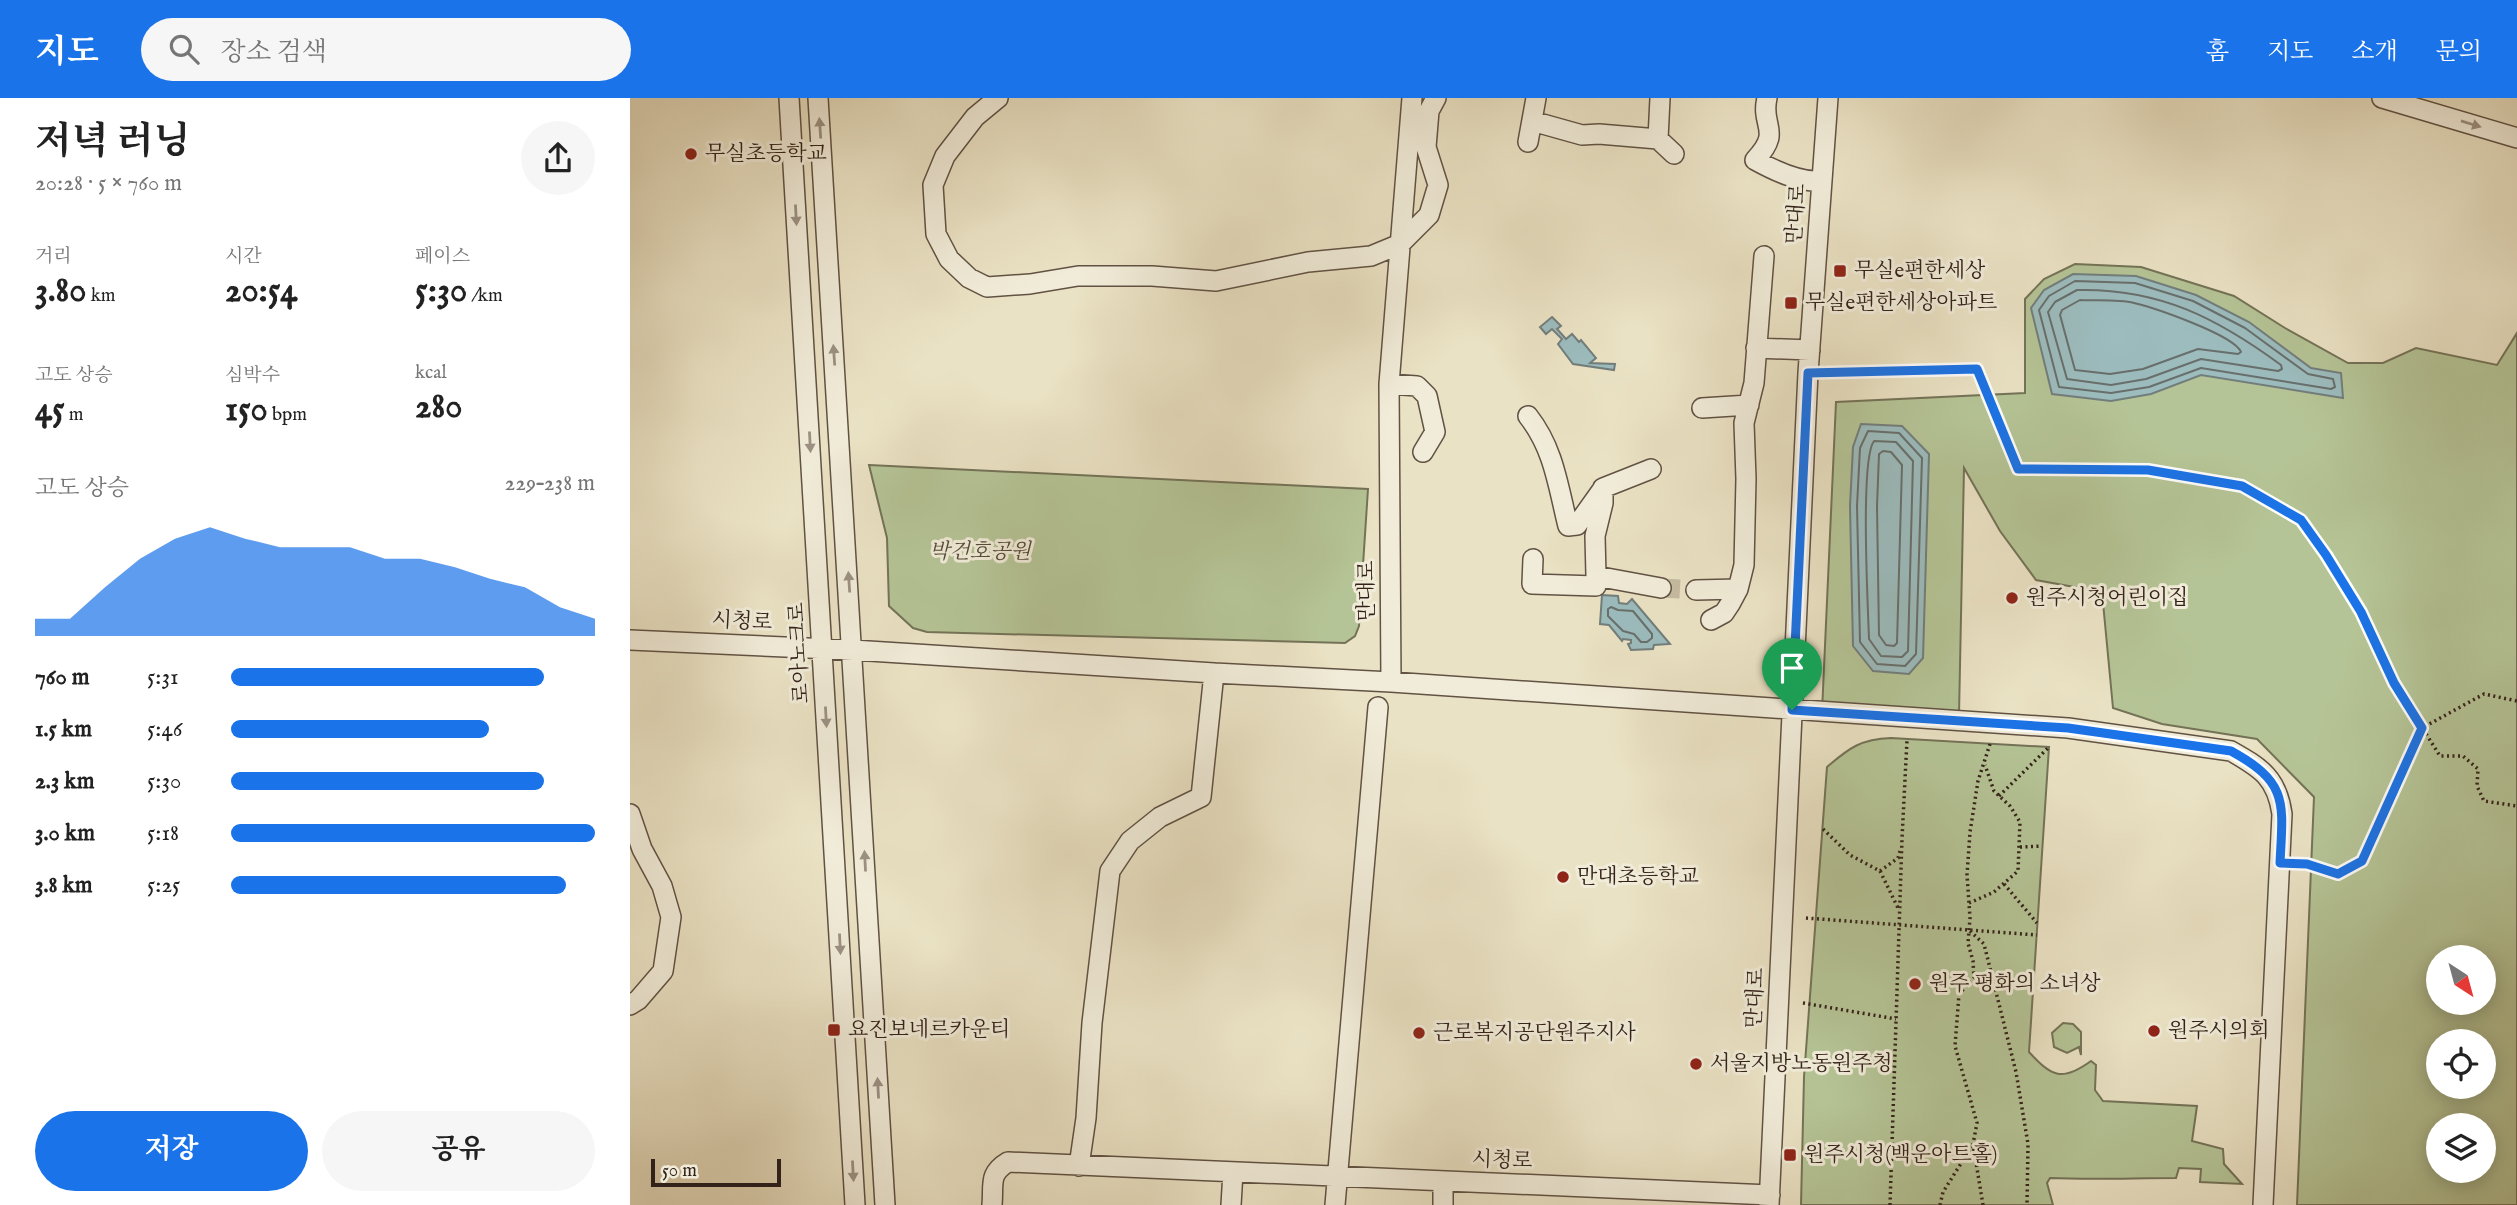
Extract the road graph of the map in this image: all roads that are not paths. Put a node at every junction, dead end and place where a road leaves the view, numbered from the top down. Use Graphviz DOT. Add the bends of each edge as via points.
graph roads {
  1 [pos="789,98"];
  2 [pos="818,98"];
  3 [pos="998,98"];
  4 [pos="1412,98"];
  5 [pos="1436,98"];
  6 [pos="1535,98"];
  7 [pos="1660,98"];
  8 [pos="1767,98"];
  9 [pos="1828,98"];
  10 [pos="2382,98"];
  11 [pos="1532,121"];
  12 [pos="2517,138"];
  13 [pos="1658,139"];
  14 [pos="1528,142"];
  15 [pos="1674,154"];
  16 [pos="1822,181"];
  17 [pos="1400,244"];
  18 [pos="1764,256"];
  19 [pos="1756,348"];
  20 [pos="1810,350"];
  21 [pos="1389,384"];
  22 [pos="1749,405"];
  23 [pos="1702,408"];
  24 [pos="1528,416"];
  25 [pos="1423,452"];
  26 [pos="1651,469"];
  27 [pos="1603,488"];
  28 [pos="1533,559"];
  29 [pos="1596,576"];
  30 [pos="1661,588"];
  31 [pos="1738,589"];
  32 [pos="1696,590"];
  33 [pos="1711,620"];
  34 [pos="630,640"];
  35 [pos="822,649"];
  36 [pos="853,650"];
  37 [pos="1214,673"];
  38 [pos="1391,682"];
  39 [pos="1378,708"];
  40 [pos="1792,710"];
  41 [pos="630,814"];
  42 [pos="630,1004"];
  43 [pos="1079,1166"];
  44 [pos="1233,1172"];
  45 [pos="1336,1177"];
  46 [pos="1443,1181"];
  47 [pos="1646,1198"];
  48 [pos="1770,1200"];
  49 [pos="855,1205"];
  50 [pos="885,1205"];
  51 [pos="992,1205"];
  52 [pos="1231,1205"];
  53 [pos="1335,1205"];
  54 [pos="1443,1205"];
  55 [pos="2263,1205"];
  1 -- 35 [label="street, 로아노크로, one-way"];
  36 -- 2 [label="street, one-way"];
  3 -- 17 [label="street" via="975,117 945,156 933,185 936,234 944,251 969,278 987,287 1078,276 1216,281 1308,262 1371,256"];
  4 -- 17 [label="street, 만대로"];
  5 -- 17 [label="street" via="1429,111 1426,147 1438,185 1429,215"];
  6 -- 11 [label="street"];
  7 -- 13 [label="street"];
  8 -- 16 [label="street" via="1768,146 1755,160 1810,182"];
  9 -- 16 [label="street, 만대로"];
  10 -- 12 [label="street, one-way"];
  11 -- 13 [label="street" via="1582,135"];
  11 -- 14 [label="street"];
  13 -- 15 [label="street"];
  16 -- 20 [label="street, 만대로"];
  17 -- 21 [label="street, 만대로"];
  18 -- 19 [label="street"];
  19 -- 20 [label="street"];
  19 -- 22 [label="street"];
  20 -- 40 [label="street, 만대로"];
  21 -- 25 [label="street" via="1417,386 1427,396 1435,432"];
  21 -- 38 [label="street, 만대로"];
  22 -- 23 [label="street"];
  22 -- 31 [label="street" via="1744,423 1744,565"];
  24 -- 27 [label="street" via="1551,455 1568,526 1577,525"];
  26 -- 27 [label="street"];
  27 -- 29 [label="street" via="1595,536"];
  28 -- 29 [label="street" via="1532,584 1596,586"];
  29 -- 30 [label="street"];
  31 -- 32 [label="street"];
  31 -- 33 [label="street" via="1724,613"];
  34 -- 35 [label="street, 시청로"];
  35 -- 36 [label="street, 시청로"];
  35 -- 49 [label="street, 로아노크로, one-way"];
  36 -- 37 [label="street"];
  50 -- 36 [label="street, one-way"];
  37 -- 38 [label="street"];
  37 -- 43 [label="street" via="1201,797 1160,817 1130,841 1110,871"];
  38 -- 40 [label="street"];
  39 -- 45 [label="street"];
  40 -- 48 [label="street, 만대로"];
  40 -- 55 [label="street" via="2068,728 2231,751 2267,774 2279,793 2282,814"];
  41 -- 42 [label="street" via="671,917 663,971"];
  43 -- 44 [label="street, 시청로"];
  43 -- 51 [label="street, 시청로" via="1008,1162 994,1174"];
  44 -- 45 [label="street, 시청로"];
  44 -- 52 [label="street"];
  45 -- 46 [label="street, 시청로"];
  45 -- 53 [label="street"];
  46 -- 47 [label="street, 시청로"];
  46 -- 54 [label="street"];
  47 -- 48 [label="street, 시청로"];
}
